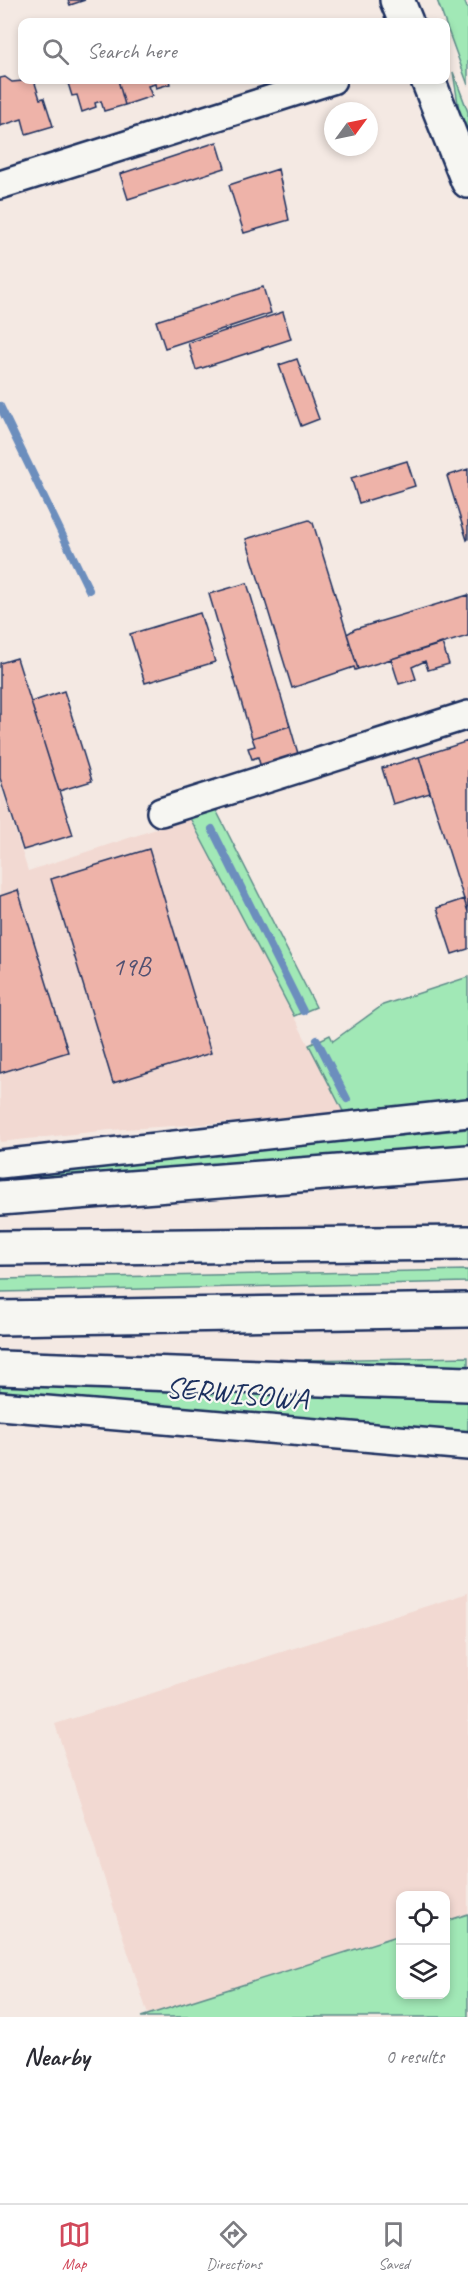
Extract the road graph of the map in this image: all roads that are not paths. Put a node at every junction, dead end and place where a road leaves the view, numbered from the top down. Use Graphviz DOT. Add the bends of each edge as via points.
graph roads {
  1 [pos="397,0"];
  2 [pos="404,18"];
  3 [pos="319,84"];
  4 [pos="430,84"];
  5 [pos="468,181"];
  6 [pos="0,185"];
  7 [pos="468,716"];
  8 [pos="161,812"];
  9 [pos="468,1113"];
  10 [pos="468,1162"];
  11 [pos="0,1164"];
  12 [pos="0,1198"];
  13 [pos="468,1244"];
  14 [pos="0,1248"];
  15 [pos="468,1310"];
  16 [pos="0,1318"];
  17 [pos="0,1368"];
  18 [pos="468,1384"];
  19 [pos="0,1406"];
  20 [pos="468,1446"];
  1 -- 2 [label="main road"];
  3 -- 6 [label="street"];
  4 -- 5 [label="main road"];
  7 -- 8 [label="street"];
  9 -- 11 [label="street"];
  10 -- 12 [label="main road"];
  13 -- 14 [label="main road"];
  15 -- 16 [label="main road"];
  17 -- 18 [label="main road"];
  19 -- 20 [label="street, SERWISOWA"];
}
